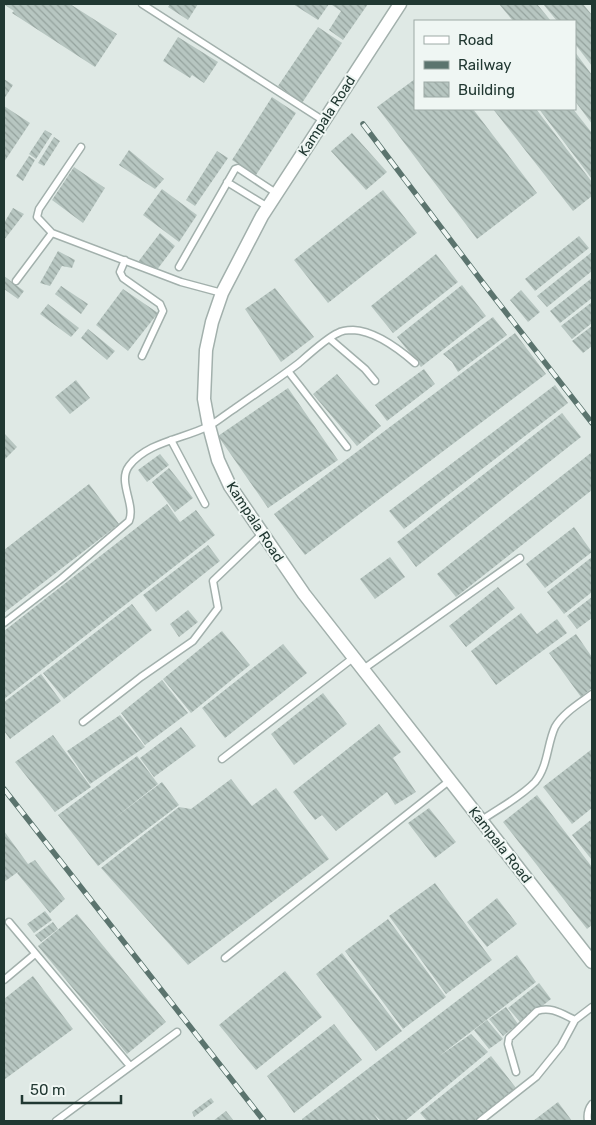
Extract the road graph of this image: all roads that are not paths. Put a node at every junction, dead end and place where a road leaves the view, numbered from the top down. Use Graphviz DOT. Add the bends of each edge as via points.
graph roads {
  1 [pos="142,4"];
  2 [pos="400,4"];
  3 [pos="324,121"];
  4 [pos="81,147"];
  5 [pos="227,182"];
  6 [pos="276,193"];
  7 [pos="268,207"];
  8 [pos="52,233"];
  9 [pos="125,260"];
  10 [pos="179,267"];
  11 [pos="16,281"];
  12 [pos="222,293"];
  13 [pos="330,339"];
  14 [pos="142,356"];
  15 [pos="415,363"];
  16 [pos="288,371"];
  17 [pos="375,380"];
  18 [pos="209,426"];
  19 [pos="171,440"];
  20 [pos="347,447"];
  21 [pos="205,504"];
  22 [pos="262,534"];
  23 [pos="520,558"];
  24 [pos="4,623"];
  25 [pos="353,658"];
  26 [pos="362,670"];
  27 [pos="592,694"];
  28 [pos="581,702"];
  29 [pos="592,702"];
  30 [pos="84,722"];
  31 [pos="222,759"];
  32 [pos="449,780"];
  33 [pos="482,820"];
  34 [pos="9,922"];
  35 [pos="35,954"];
  36 [pos="225,958"];
  37 [pos="592,962"];
  38 [pos="4,980"];
  39 [pos="592,1007"];
  40 [pos="575,1020"];
  41 [pos="177,1032"];
  42 [pos="130,1066"];
  43 [pos="516,1072"];
  44 [pos="592,1104"];
  45 [pos="56,1121"];
  46 [pos="480,1121"];
  47 [pos="588,1121"];
  1 -- 3 [label="lane"];
  2 -- 3 [label="street, Kampala Road"];
  3 -- 6 [label="street, Kampala Road"];
  4 -- 8 [label="lane" via="39,210 37,217"];
  5 -- 6 [label="lane" via="238,168"];
  5 -- 7 [label="lane"];
  5 -- 10 [label="lane"];
  6 -- 7 [label="street, Kampala Road"];
  7 -- 12 [label="street, Kampala Road"];
  8 -- 9 [label="lane"];
  8 -- 11 [label="lane"];
  9 -- 12 [label="lane" via="181,282"];
  9 -- 14 [label="lane" via="120,272 123,278 160,304 163,311"];
  12 -- 18 [label="street, Kampala Road" via="206,350 204,398"];
  13 -- 15 [label="lane" via="338,333 352,330 367,333 392,344"];
  13 -- 16 [label="lane"];
  13 -- 17 [label="lane"];
  16 -- 18 [label="lane"];
  16 -- 20 [label="lane"];
  18 -- 19 [label="lane"];
  18 -- 22 [label="street, Kampala Road" via="218,460 230,486"];
  19 -- 21 [label="lane"];
  19 -- 24 [label="lane" via="134,460 127,469 125,485 131,516 125,525"];
  22 -- 25 [label="street, Kampala Road"];
  22 -- 30 [label="lane" via="213,581 218,608 194,641"];
  23 -- 26 [label="lane"];
  25 -- 26 [label="street, Kampala Road"];
  25 -- 31 [label="lane"];
  26 -- 32 [label="street, Kampala Road"];
  27 -- 28 [label="lane"];
  28 -- 29 [label="lane"];
  28 -- 33 [label="lane" via="556,726 542,772 536,781"];
  32 -- 33 [label="street, Kampala Road"];
  32 -- 36 [label="lane"];
  33 -- 37 [label="street, Kampala Road"];
  34 -- 35 [label="lane"];
  35 -- 38 [label="lane"];
  35 -- 42 [label="lane"];
  39 -- 40 [label="lane"];
  40 -- 43 [label="lane" via="551,1009 536,1011 509,1038"];
  40 -- 46 [label="lane" via="561,1046 536,1077"];
  41 -- 42 [label="lane"];
  42 -- 45 [label="lane"];
  44 -- 47 [label="lane"];
}
